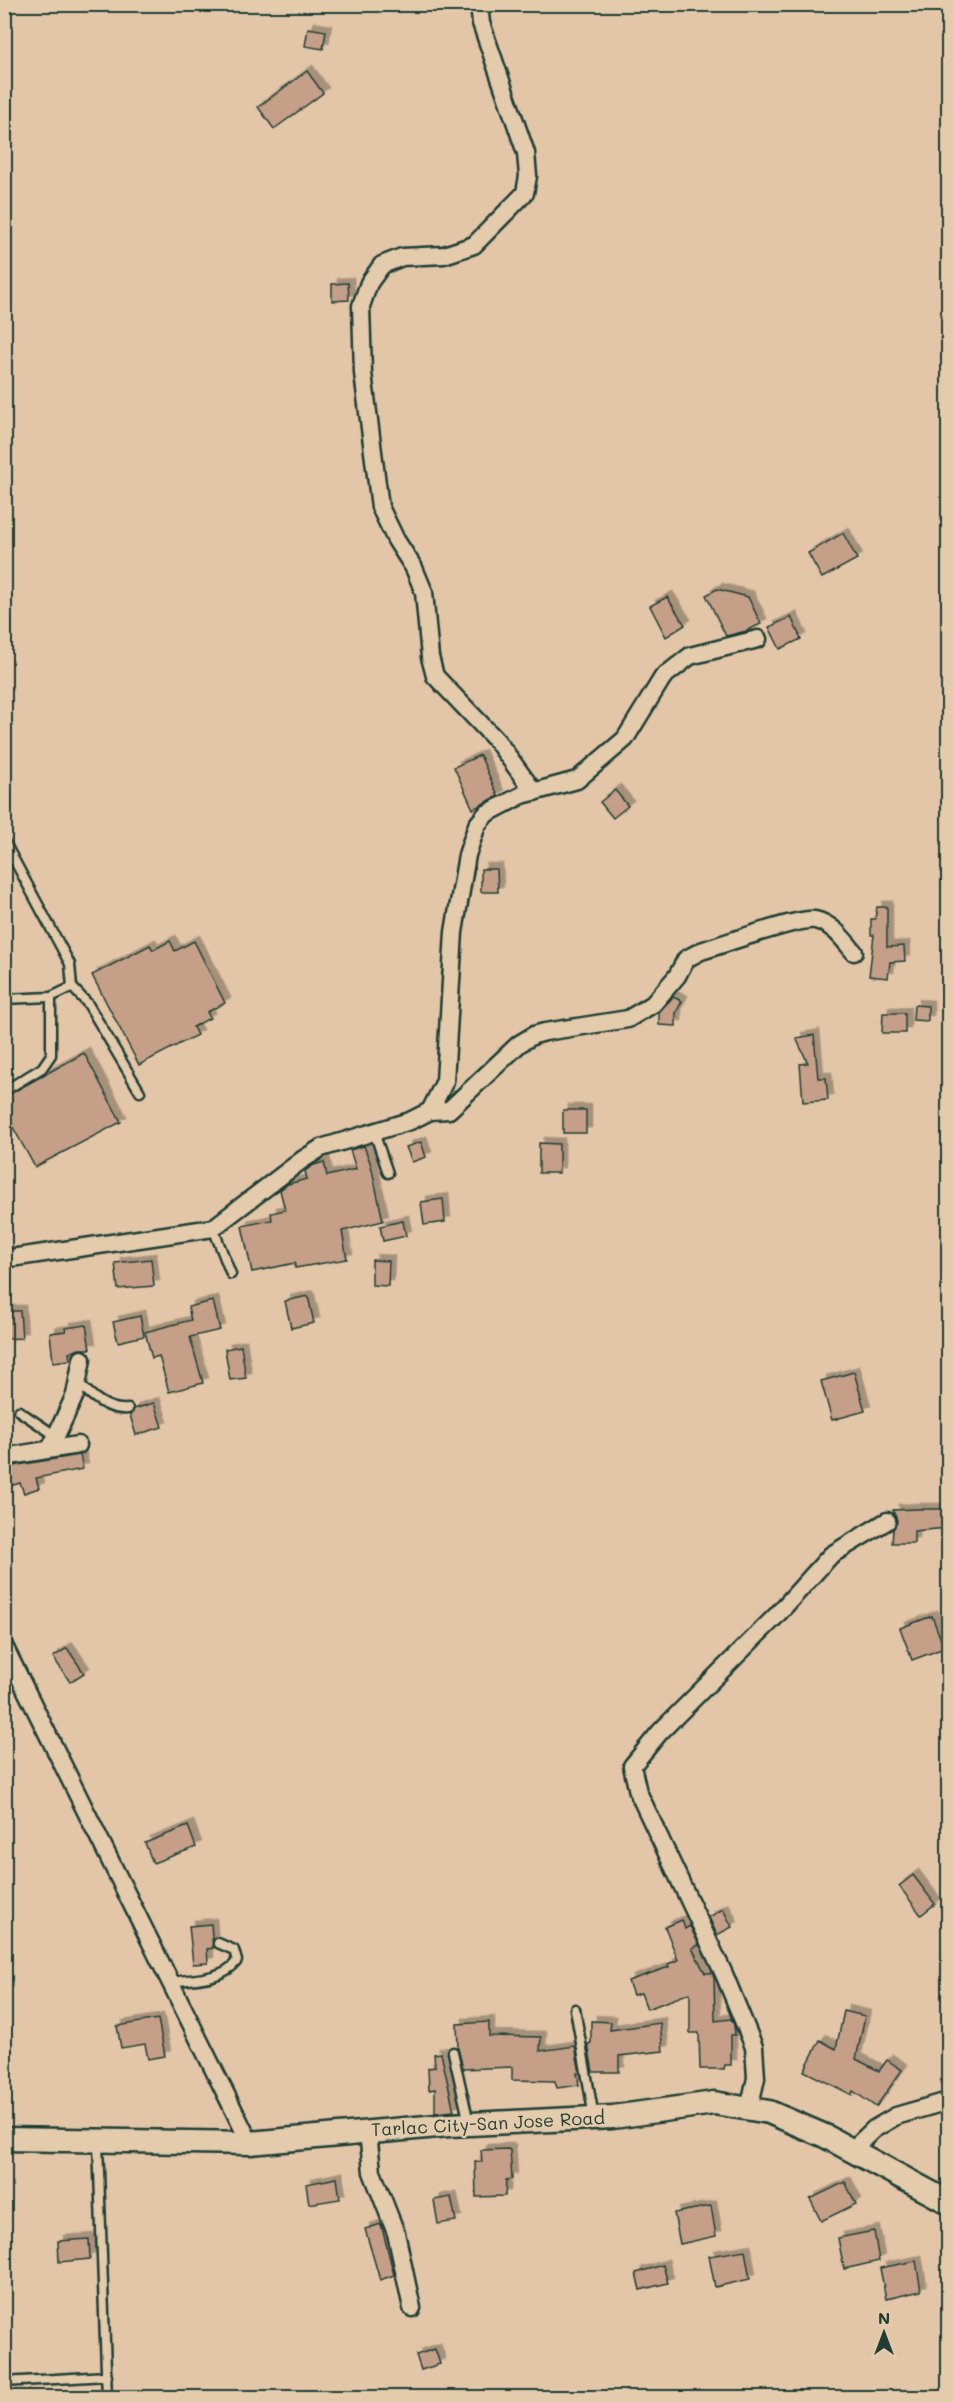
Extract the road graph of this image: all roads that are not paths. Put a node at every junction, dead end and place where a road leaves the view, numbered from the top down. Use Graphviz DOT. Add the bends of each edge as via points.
graph roads {
  1 [pos="479,4"];
  2 [pos="758,639"];
  3 [pos="534,792"];
  4 [pos="4,841"];
  5 [pos="854,952"];
  6 [pos="72,987"];
  7 [pos="51,997"];
  8 [pos="4,999"];
  9 [pos="4,1091"];
  10 [pos="140,1092"];
  11 [pos="430,1111"];
  12 [pos="375,1132"];
  13 [pos="388,1173"];
  14 [pos="213,1228"];
  15 [pos="4,1259"];
  16 [pos="231,1274"];
  17 [pos="82,1359"];
  18 [pos="77,1382"];
  19 [pos="128,1409"];
  20 [pos="19,1411"];
  21 [pos="53,1443"];
  22 [pos="78,1445"];
  23 [pos="4,1457"];
  24 [pos="887,1521"];
  25 [pos="4,1646"];
  26 [pos="218,1943"];
  27 [pos="170,1982"];
  28 [pos="575,2009"];
  29 [pos="453,2052"];
  30 [pos="948,2101"];
  31 [pos="749,2109"];
  32 [pos="594,2117"];
  33 [pos="469,2124"];
  34 [pos="368,2132"];
  35 [pos="4,2139"];
  36 [pos="98,2141"];
  37 [pos="250,2143"];
  38 [pos="852,2150"];
  39 [pos="948,2202"];
  40 [pos="411,2308"];
  41 [pos="106,2376"];
  42 [pos="4,2382"];
  43 [pos="107,2397"];
  1 -- 3 [label="street" via="480,23 525,153 525,193 474,245 444,255 402,257 382,265 369,283 361,306 363,374 380,507 424,591 435,676 497,741"];
  2 -- 3 [label="street" via="690,656 663,677 625,739 577,780"];
  3 -- 11 [label="street" via="486,814 477,825 467,855 454,932 445,1081"];
  4 -- 6 [label="lane" via="70,964"];
  5 -- 11 [label="street" via="836,930 814,920 701,951 686,959 653,1004 628,1019 534,1035 519,1044 449,1110"];
  6 -- 7 [label="lane"];
  6 -- 10 [label="lane" via="88,1004"];
  7 -- 8 [label="lane"];
  7 -- 9 [label="lane" via="51,1055 42,1068"];
  11 -- 12 [label="street"];
  12 -- 13 [label="lane"];
  12 -- 14 [label="street" via="321,1148"];
  14 -- 15 [label="street"];
  14 -- 16 [label="lane"];
  17 -- 18 [label="street"];
  18 -- 19 [label="lane" via="96,1400 119,1410"];
  18 -- 21 [label="street"];
  20 -- 21 [label="lane"];
  21 -- 22 [label="street"];
  21 -- 23 [label="street"];
  24 -- 31 [label="street" via="831,1555 632,1766 638,1792 754,2047 756,2078"];
  25 -- 27 [label="street"];
  26 -- 27 [label="lane" via="234,1950 237,1961 230,1971"];
  27 -- 37 [label="street"];
  28 -- 32 [label="lane"];
  29 -- 33 [label="lane"];
  30 -- 38 [label="street" via="896,2116 874,2129"];
  31 -- 32 [label="main road, Tarlac City-San Jose Road" via="714,2103"];
  31 -- 38 [label="main road, Tarlac City-San Jose Road" via="769,2112"];
  32 -- 33 [label="main road, Tarlac City-San Jose Road"];
  33 -- 34 [label="main road, Tarlac City-San Jose Road"];
  34 -- 37 [label="main road, Tarlac City-San Jose Road"];
  34 -- 40 [label="street" via="372,2172 396,2234"];
  35 -- 36 [label="main road, Tarlac City-San Jose Road"];
  36 -- 37 [label="main road, Tarlac City-San Jose Road"];
  36 -- 41 [label="lane"];
  38 -- 39 [label="main road, Tarlac City-San Jose Road"];
  41 -- 42 [label="lane"];
  41 -- 43 [label="lane"];
}
